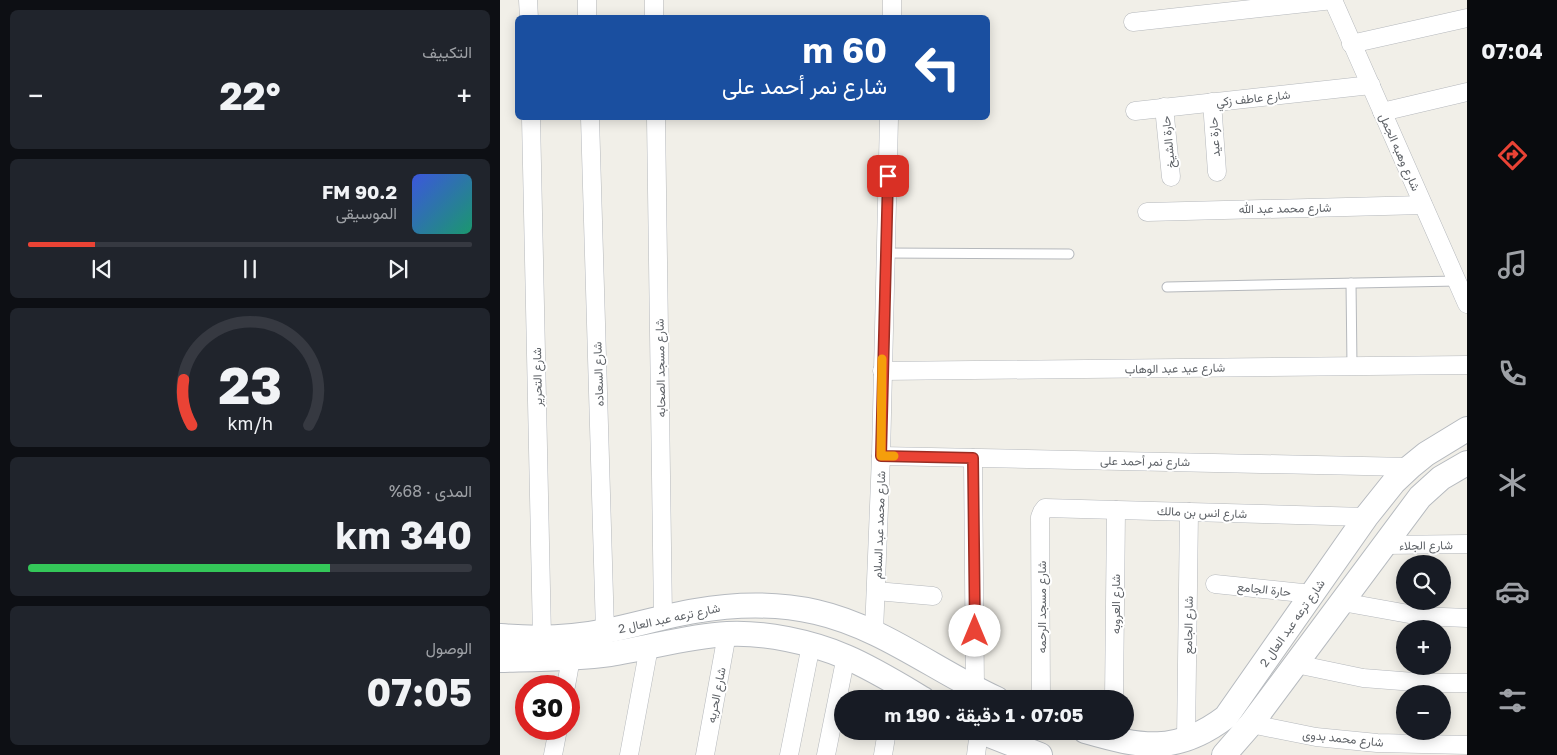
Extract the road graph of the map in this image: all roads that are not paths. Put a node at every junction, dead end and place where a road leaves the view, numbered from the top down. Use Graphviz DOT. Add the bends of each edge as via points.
graph roads {
  1 [pos="528,0"];
  2 [pos="587,0"];
  3 [pos="654,0"];
  4 [pos="892,0"];
  5 [pos="1333,0"];
  6 [pos="529,15"];
  7 [pos="587,15"];
  8 [pos="654,15"];
  9 [pos="892,15"];
  10 [pos="1467,18"];
  11 [pos="1132,22"];
  12 [pos="1351,44"];
  13 [pos="1371,85"];
  14 [pos="1467,92"];
  15 [pos="1212,102"];
  16 [pos="1164,107"];
  17 [pos="1134,111"];
  18 [pos="1382,112"];
  19 [pos="531,120"];
  20 [pos="590,120"];
  21 [pos="656,120"];
  22 [pos="889,120"];
  23 [pos="1216,172"];
  24 [pos="1171,177"];
  25 [pos="1423,205"];
  26 [pos="1147,212"];
  27 [pos="885,253"];
  28 [pos="1069,254"];
  29 [pos="1456,281"];
  30 [pos="1351,283"];
  31 [pos="1167,287"];
  32 [pos="1467,304"];
  33 [pos="1467,365"];
  34 [pos="1352,366"];
  35 [pos="882,371"];
  36 [pos="1467,430"];
  37 [pos="881,456"];
  38 [pos="973,458"];
  39 [pos="1467,463"];
  40 [pos="1410,467"];
  41 [pos="1116,510"];
  42 [pos="1189,512"];
  43 [pos="1040,514"];
  44 [pos="1366,517"];
  45 [pos="1467,544"];
  46 [pos="1384,545"];
  47 [pos="1215,584"];
  48 [pos="876,591"];
  49 [pos="1312,594"];
  50 [pos="933,596"];
  51 [pos="1342,602"];
  52 [pos="663,618"];
  53 [pos="1467,618"];
  54 [pos="605,631"];
  55 [pos="874,632"];
  56 [pos="727,634"];
  57 [pos="500,636"];
  58 [pos="542,638"];
  59 [pos="811,645"];
  60 [pos="649,647"];
  61 [pos="846,656"];
  62 [pos="571,658"];
  63 [pos="500,660"];
  64 [pos="1296,664"];
  65 [pos="568,675"];
  66 [pos="1467,683"];
  67 [pos="975,689"];
  68 [pos="893,690"];
  69 [pos="1041,690"];
  70 [pos="1114,690"];
  71 [pos="1251,724"];
  72 [pos="1186,739"];
  73 [pos="556,740"];
  74 [pos="886,740"];
  75 [pos="978,740"];
  76 [pos="1002,740"];
  77 [pos="1123,740"];
  78 [pos="1467,745"];
  79 [pos="1146,750"];
  80 [pos="553,755"];
  81 [pos="629,755"];
  82 [pos="705,755"];
  83 [pos="789,755"];
  84 [pos="826,755"];
  85 [pos="883,755"];
  86 [pos="976,755"];
  87 [pos="1040,755"];
  88 [pos="1224,755"];
  1 -- 6 [label="street"];
  2 -- 7 [label="street"];
  3 -- 8 [label="street"];
  4 -- 9 [label="street"];
  5 -- 11 [label="street"];
  5 -- 12 [label="street, شارع وهبه الجمل"];
  10 -- 12 [label="street"];
  12 -- 13 [label="street, شارع وهبه الجمل"];
  13 -- 15 [label="street, شارع عاطف زكي"];
  13 -- 18 [label="street, شارع وهبه الجمل"];
  14 -- 18 [label="street"];
  15 -- 16 [label="street, شارع عاطف زكي"];
  15 -- 23 [label="street, حارة عيد"];
  16 -- 17 [label="street, شارع عاطف زكي"];
  16 -- 24 [label="street, حارة الشيخ"];
  18 -- 25 [label="street, شارع وهبه الجمل"];
  19 -- 58 [label="street, شارع التحرير"];
  20 -- 54 [label="street, شارع السعاده"];
  21 -- 52 [label="street, شارع مسجد الصحابه"];
  22 -- 27 [label="street, شارع محمد عبد السلام"];
  25 -- 26 [label="street, شارع محمد عبد الله"];
  25 -- 29 [label="street, شارع وهبه الجمل"];
  27 -- 28 [label="lane"];
  27 -- 35 [label="street, شارع محمد عبد السلام"];
  29 -- 30 [label="lane"];
  29 -- 32 [label="street, شارع وهبه الجمل"];
  30 -- 31 [label="lane"];
  30 -- 34 [label="lane"];
  33 -- 34 [label="street, شارع عيد عبد الوهاب"];
  34 -- 35 [label="street, شارع عيد عبد الوهاب"];
  35 -- 37 [label="street, شارع محمد عبد السلام"];
  36 -- 40 [label="street, شارع ترعه عبد العال 2"];
  37 -- 38 [label="street, شارع نمر أحمد على"];
  37 -- 48 [label="street, شارع محمد عبد السلام"];
  38 -- 40 [label="street, شارع نمر أحمد على"];
  38 -- 67 [label="street"];
  39 -- 46 [label="street, شارع ترعه عبد العال 2" via="1441,478 1420,497"];
  40 -- 44 [label="street, شارع ترعه عبد العال 2"];
  41 -- 42 [label="street, شارع انس بن مالك"];
  41 -- 43 [label="street, شارع انس بن مالك" via="1045,508"];
  41 -- 70 [label="street, شارع العروبه"];
  42 -- 44 [label="street, شارع انس بن مالك"];
  42 -- 72 [label="street, شارع الجامع"];
  43 -- 69 [label="street, شارع مسجد الرحمه"];
  44 -- 49 [label="street, شارع ترعه عبد العال 2"];
  45 -- 46 [label="street, شارع الجلاء"];
  46 -- 51 [label="street, شارع ترعه عبد العال 2"];
  47 -- 49 [label="street, حارة الجامع"];
  48 -- 50 [label="street"];
  48 -- 55 [label="street, شارع محمد عبد السلام"];
  49 -- 72 [label="street, شارع ترعه عبد العال 2" via="1226,717 1208,730"];
  51 -- 53 [label="street" via="1420,616"];
  51 -- 64 [label="street, شارع ترعه عبد العال 2"];
  52 -- 54 [label="street, شارع ترعه عبد العال 2"];
  52 -- 55 [label="street, شارع ترعه عبد العال 2" via="724,606 786,607 838,618"];
  54 -- 58 [label="street, شارع ترعه عبد العال 2"];
  55 -- 67 [label="street, شارع ترعه عبد العال 2"];
  56 -- 59 [label="street, شارع ترعه عبد العال 2" via="765,636"];
  56 -- 60 [label="street, شارع ترعه عبد العال 2"];
  56 -- 82 [label="street, شارع الحريه"];
  57 -- 58 [label="street, شارع ترعه عبد العال 2"];
  59 -- 61 [label="street, شارع ترعه عبد العال 2"];
  59 -- 83 [label="street"];
  60 -- 62 [label="street, شارع ترعه عبد العال 2"];
  60 -- 81 [label="street"];
  61 -- 68 [label="street, شارع ترعه عبد العال 2"];
  61 -- 84 [label="street"];
  62 -- 63 [label="street, شارع ترعه عبد العال 2"];
  62 -- 65 [label="street"];
  64 -- 66 [label="street" via="1363,678"];
  64 -- 71 [label="street, شارع ترعه عبد العال 2"];
  71 -- 78 [label="street, شارع محمد بدوى" via="1316,737 1377,743"];
  71 -- 88 [label="street, شارع ترعه عبد العال 2"];
  72 -- 79 [label="street, شارع ترعه عبد العال 2"];
  73 -- 80 [label="street"];
  74 -- 85 [label="street"];
  75 -- 86 [label="street"];
  76 -- 87 [label="street"];
  77 -- 79 [label="street, شارع ترعه عبد العال 2"];
}
